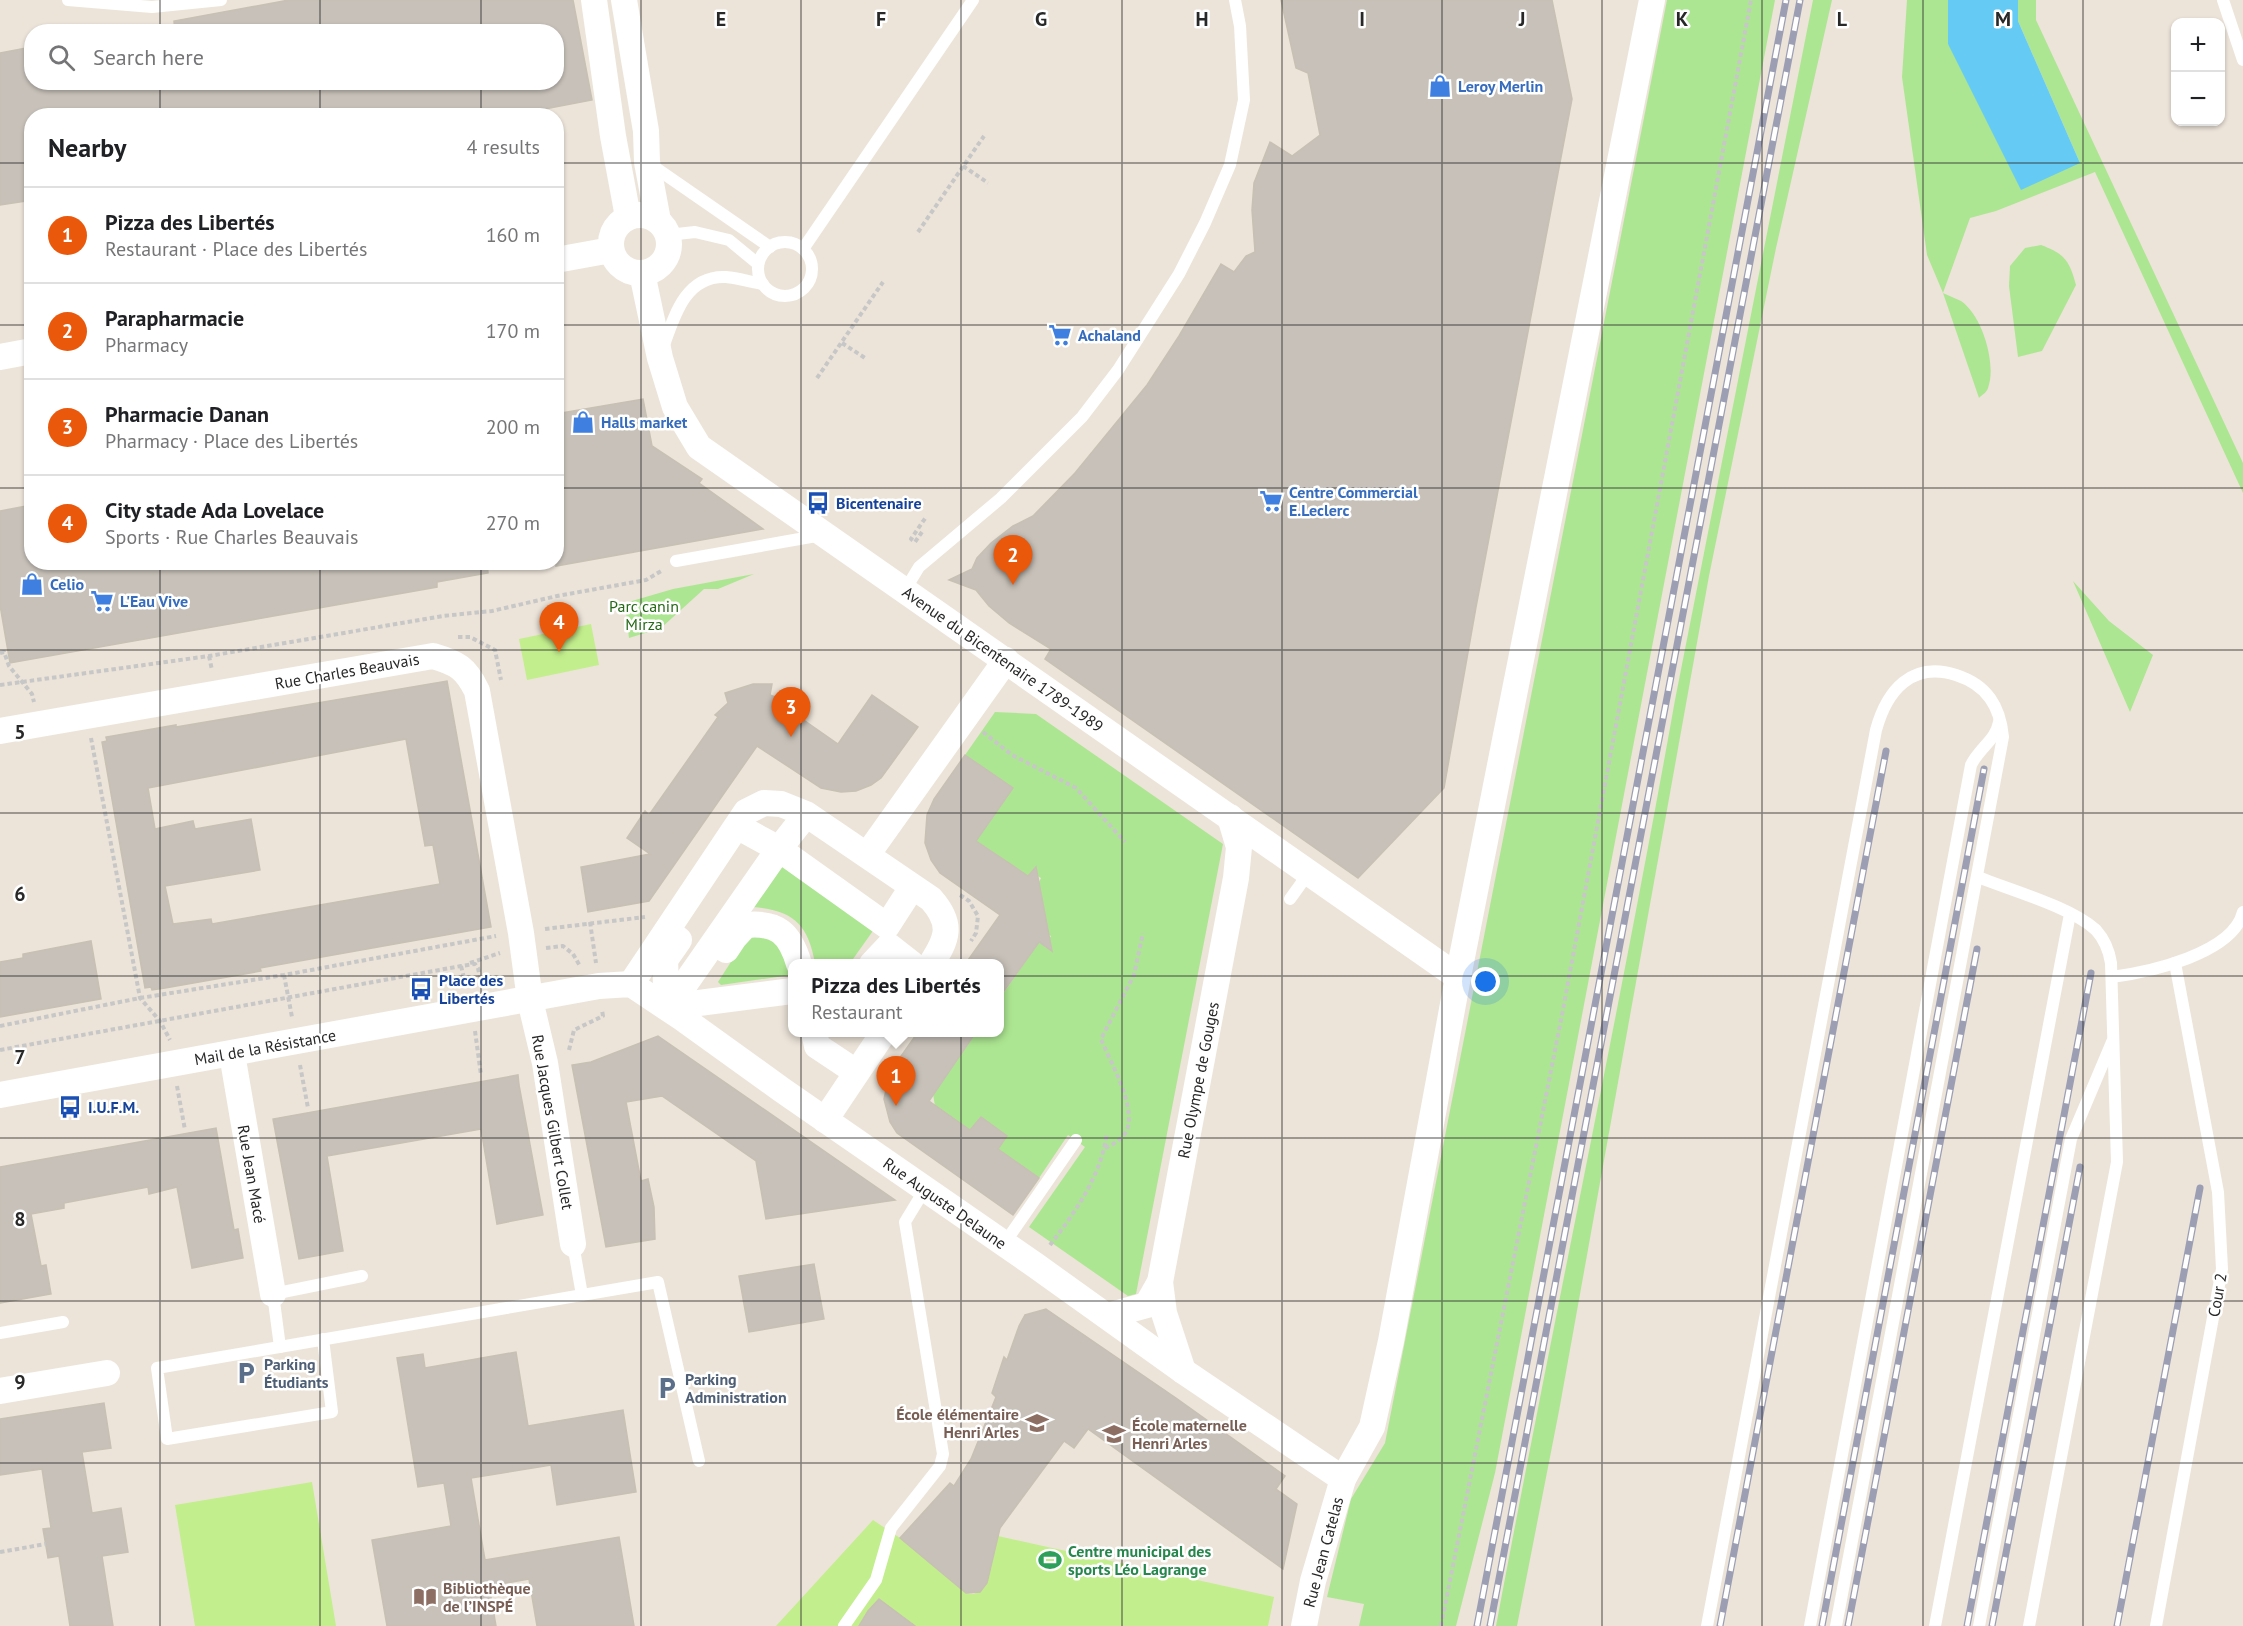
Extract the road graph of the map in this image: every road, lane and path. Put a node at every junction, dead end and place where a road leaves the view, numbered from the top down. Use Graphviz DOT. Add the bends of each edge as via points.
graph roads {
  1 [pos="68,0"];
  2 [pos="221,0"];
  3 [pos="594,0"];
  4 [pos="624,0"];
  5 [pos="973,0"];
  6 [pos="1235,0"];
  7 [pos="1652,0"];
  8 [pos="1751,0"];
  9 [pos="2223,0"];
  10 [pos="2243,60"];
  11 [pos="984,136"];
  12 [pos="647,162"];
  13 [pos="963,166"];
  14 [pos="988,183"];
  15 [pos="628,217"];
  16 [pos="663,228"];
  17 [pos="918,232"];
  18 [pos="770,247"];
  19 [pos="803,249"];
  20 [pos="611,250"];
  21 [pos="564,259"];
  22 [pos="758,264"];
  23 [pos="642,273"];
  24 [pos="883,282"];
  25 [pos="763,284"];
  26 [pos="842,343"];
  27 [pos="24,352"];
  28 [pos="0,357"];
  29 [pos="660,357"];
  30 [pos="865,358"];
  31 [pos="818,378"];
  32 [pos="926,517"];
  33 [pos="922,532"];
  34 [pos="824,535"];
  35 [pos="676,561"];
  36 [pos="905,590"];
  37 [pos="0,653"];
  38 [pos="209,656"];
  39 [pos="1005,660"];
  40 [pos="213,672"];
  41 [pos="20,681"];
  42 [pos="0,685"];
  43 [pos="34,703"];
  44 [pos="1997,707"];
  45 [pos="87,717"];
  46 [pos="981,730"];
  47 [pos="0,731"];
  48 [pos="1230,818"];
  49 [pos="801,821"];
  50 [pos="746,831"];
  51 [pos="1125,842"];
  52 [pos="779,849"];
  53 [pos="867,855"];
  54 [pos="1304,870"];
  55 [pos="1236,878"];
  56 [pos="1978,878"];
  57 [pos="907,895"];
  58 [pos="1290,899"];
  59 [pos="2070,914"];
  60 [pos="651,920"];
  61 [pos="590,922"];
  62 [pos="2242,922"];
  63 [pos="495,924"];
  64 [pos="540,930"];
  65 [pos="1143,933"];
  66 [pos="883,945"];
  67 [pos="687,946"];
  68 [pos="797,959"];
  69 [pos="906,959"];
  70 [pos="934,959"];
  71 [pos="2175,963"];
  72 [pos="597,971"];
  73 [pos="284,975"];
  74 [pos="1458,977"];
  75 [pos="2112,977"];
  76 [pos="631,984"];
  77 [pos="788,991"];
  78 [pos="468,994"];
  79 [pos="140,998"];
  80 [pos="290,998"];
  81 [pos="530,1000"];
  82 [pos="601,1001"];
  83 [pos="686,1001"];
  84 [pos="160,1021"];
  85 [pos="293,1024"];
  86 [pos="0,1026"];
  87 [pos="474,1026"];
  88 [pos="815,1037"];
  89 [pos="881,1037"];
  90 [pos="2114,1038"];
  91 [pos="171,1045"];
  92 [pos="0,1050"];
  93 [pos="232,1054"];
  94 [pos="298,1056"];
  95 [pos="567,1059"];
  96 [pos="847,1066"];
  97 [pos="481,1075"];
  98 [pos="176,1076"];
  99 [pos="0,1095"];
  100 [pos="308,1108"];
  101 [pos="825,1120"];
  102 [pos="185,1130"];
  103 [pos="1107,1133"];
  104 [pos="1076,1140"];
  105 [pos="1105,1148"];
  106 [pos="925,1189"];
  107 [pos="573,1244"];
  108 [pos="1004,1244"];
  109 [pos="1047,1249"];
  110 [pos="362,1276"];
  111 [pos="1160,1282"];
  112 [pos="273,1294"];
  113 [pos="582,1295"];
  114 [pos="1107,1316"];
  115 [pos="63,1322"];
  116 [pos="0,1334"];
  117 [pos="323,1339"];
  118 [pos="280,1347"];
  119 [pos="1183,1371"];
  120 [pos="107,1373"];
  121 [pos="0,1391"];
  122 [pos="699,1461"];
  123 [pos="1343,1479"];
  124 [pos="46,1544"];
  125 [pos="0,1552"];
  126 [pos="844,1626"];
  127 [pos="1304,1626"];
  128 [pos="1441,1626"];
  129 [pos="1707,1626"];
  130 [pos="1810,1626"];
  131 [pos="1836,1626"];
  132 [pos="1935,1626"];
  133 [pos="1978,1626"];
  134 [pos="2029,1626"];
  135 [pos="2156,1626"];
  1 -- 2 [label="lane" via="152,7"];
  3 -- 15 [label="street"];
  4 -- 12 [label="street" via="646,131"];
  5 -- 19 [label="lane"];
  6 -- 36 [label="lane" via="1244,100 1230,165 1179,274 1118,370 1082,417 1001,498 925,562"];
  7 -- 74 [label="street, Rue Jean Catelas"];
  8 -- 128 [label="path" via="1562,1015"];
  9 -- 10 [label="lane"];
  11 -- 13 [label="path"];
  12 -- 16 [label="street"];
  12 -- 18 [label="lane"];
  13 -- 14 [label="path"];
  13 -- 17 [label="path"];
  15 -- 16 [label="street" via="649,216"];
  15 -- 20 [label="street" via="612,234"];
  16 -- 22 [label="lane" via="729,240"];
  16 -- 23 [label="street" via="668,251 664,260 654,270"];
  18 -- 19 [label="lane" via="790,242"];
  18 -- 22 [label="lane"];
  19 -- 25 [label="lane" via="811,263 811,273 800,291 780,295"];
  20 -- 21 [label="street"];
  20 -- 23 [label="street" via="627,270"];
  22 -- 25 [label="lane"];
  23 -- 29 [label="street, Avenue du Bicentenaire 1789-1989"];
  24 -- 26 [label="path"];
  25 -- 29 [label="lane" via="725,277 705,280 694,287 679,305"];
  26 -- 30 [label="path"];
  26 -- 31 [label="path"];
  27 -- 28 [label="street"];
  29 -- 34 [label="street, Avenue du Bicentenaire 1789-1989" via="675,407 699,447"];
  32 -- 33 [label="path" via="910,540 915,542"];
  34 -- 35 [label="lane"];
  34 -- 36 [label="street, Avenue du Bicentenaire 1789-1989"];
  35 -- 38 [label="path" via="646,580 492,611"];
  36 -- 39 [label="street, Avenue du Bicentenaire 1789-1989"];
  37 -- 41 [label="path" via="4,652"];
  38 -- 40 [label="path"];
  38 -- 41 [label="path"];
  39 -- 48 [label="street, Avenue du Bicentenaire 1789-1989"];
  39 -- 53 [label="street"];
  41 -- 42 [label="path"];
  41 -- 43 [label="path" via="32,694"];
  44 -- 56 [label="lane" via="2003,737"];
  44 -- 129 [label="lane" via="1980,686 1934,671 1911,676 1886,702 1881,713"];
  44 -- 130 [label="lane" via="1996,732 1971,765"];
  45 -- 47 [label="street, Rue Charles Beauvais"];
  45 -- 79 [label="path"];
  45 -- 81 [label="street, Rue Charles Beauvais" via="433,656 452,662 470,674 477,691"];
  46 -- 51 [label="path" via="1012,755 1076,788"];
  48 -- 54 [label="street, Avenue du Bicentenaire 1789-1989"];
  48 -- 55 [label="street, Rue Olympe de Gouges" via="1239,847"];
  49 -- 52 [label="street"];
  50 -- 52 [label="street"];
  52 -- 66 [label="street"];
  52 -- 67 [label="street"];
  53 -- 70 [label="street" via="931,899 940,910 947,928 944,945"];
  53 -- 76 [label="street" via="806,814 781,804 764,803 746,812"];
  54 -- 55 [label="street" via="1279,860 1257,861"];
  54 -- 58 [label="lane"];
  54 -- 74 [label="street, Avenue du Bicentenaire 1789-1989"];
  55 -- 111 [label="street, Rue Olympe de Gouges"];
  56 -- 59 [label="lane"];
  56 -- 131 [label="lane"];
  57 -- 66 [label="street"];
  59 -- 75 [label="lane" via="2101,937 2109,949"];
  59 -- 132 [label="lane"];
  60 -- 61 [label="path" via="646,917"];
  61 -- 64 [label="path"];
  61 -- 72 [label="path"];
  62 -- 71 [label="lane" via="2219,942"];
  63 -- 73 [label="path" via="497,936"];
  65 -- 105 [label="path" via="1134,975 1101,1039 1116,1069 1129,1121 1126,1134"];
  66 -- 69 [label="street"];
  67 -- 83 [label="street"];
  67 -- 83 [label="street" via="679,940 665,960 666,984"];
  68 -- 83 [label="street" via="784,934 764,923 746,925"];
  71 -- 75 [label="lane"];
  71 -- 135 [label="lane, Cour 2" via="2218,1192 2222,1269"];
  73 -- 79 [label="path"];
  73 -- 80 [label="path"];
  74 -- 123 [label="street, Rue Jean Catelas" via="1372,1427"];
  75 -- 90 [label="lane"];
  76 -- 81 [label="street"];
  76 -- 101 [label="street, Rue Auguste Delaune"];
  77 -- 83 [label="street"];
  78 -- 80 [label="path" via="461,966"];
  79 -- 84 [label="path"];
  79 -- 86 [label="path"];
  80 -- 84 [label="path"];
  80 -- 85 [label="path"];
  81 -- 93 [label="street, Mail de la Résistance"];
  81 -- 107 [label="street, Rue Jacques Gilbert Collet" via="545,1063"];
  82 -- 95 [label="path" via="603,1016 574,1030"];
  84 -- 91 [label="path"];
  84 -- 92 [label="path"];
  87 -- 97 [label="path"];
  88 -- 96 [label="street" via="818,1046"];
  89 -- 101 [label="street"];
  90 -- 133 [label="lane" via="2071,1139"];
  90 -- 134 [label="lane" via="2117,1162"];
  93 -- 99 [label="street, Mail de la Résistance"];
  93 -- 112 [label="street, Rue Jean Macé"];
  94 -- 100 [label="path"];
  98 -- 102 [label="path"];
  101 -- 106 [label="street, Rue Auguste Delaune"];
  103 -- 105 [label="path"];
  104 -- 108 [label="lane"];
  105 -- 109 [label="path" via="1092,1183"];
  106 -- 108 [label="street, Rue Auguste Delaune"];
  106 -- 126 [label="lane" via="905,1222 943,1454 940,1466 891,1528 876,1580"];
  107 -- 113 [label="lane"];
  108 -- 114 [label="street, Rue Auguste Delaune"];
  110 -- 112 [label="lane"];
  111 -- 114 [label="street, Rue Olympe de Gouges" via="1148,1305"];
  111 -- 119 [label="street, Rue Olympe de Gouges" via="1164,1313"];
  112 -- 118 [label="lane"];
  113 -- 117 [label="lane"];
  113 -- 122 [label="lane" via="658,1282"];
  114 -- 119 [label="street, Rue Auguste Delaune"];
  115 -- 116 [label="lane"];
  117 -- 118 [label="lane"];
  117 -- 118 [label="lane" via="332,1412 167,1439 158,1368"];
  119 -- 123 [label="street, Rue Auguste Delaune"];
  120 -- 121 [label="street"];
  123 -- 127 [label="street, Rue Jean Catelas"];
  124 -- 125 [label="path"];
}
